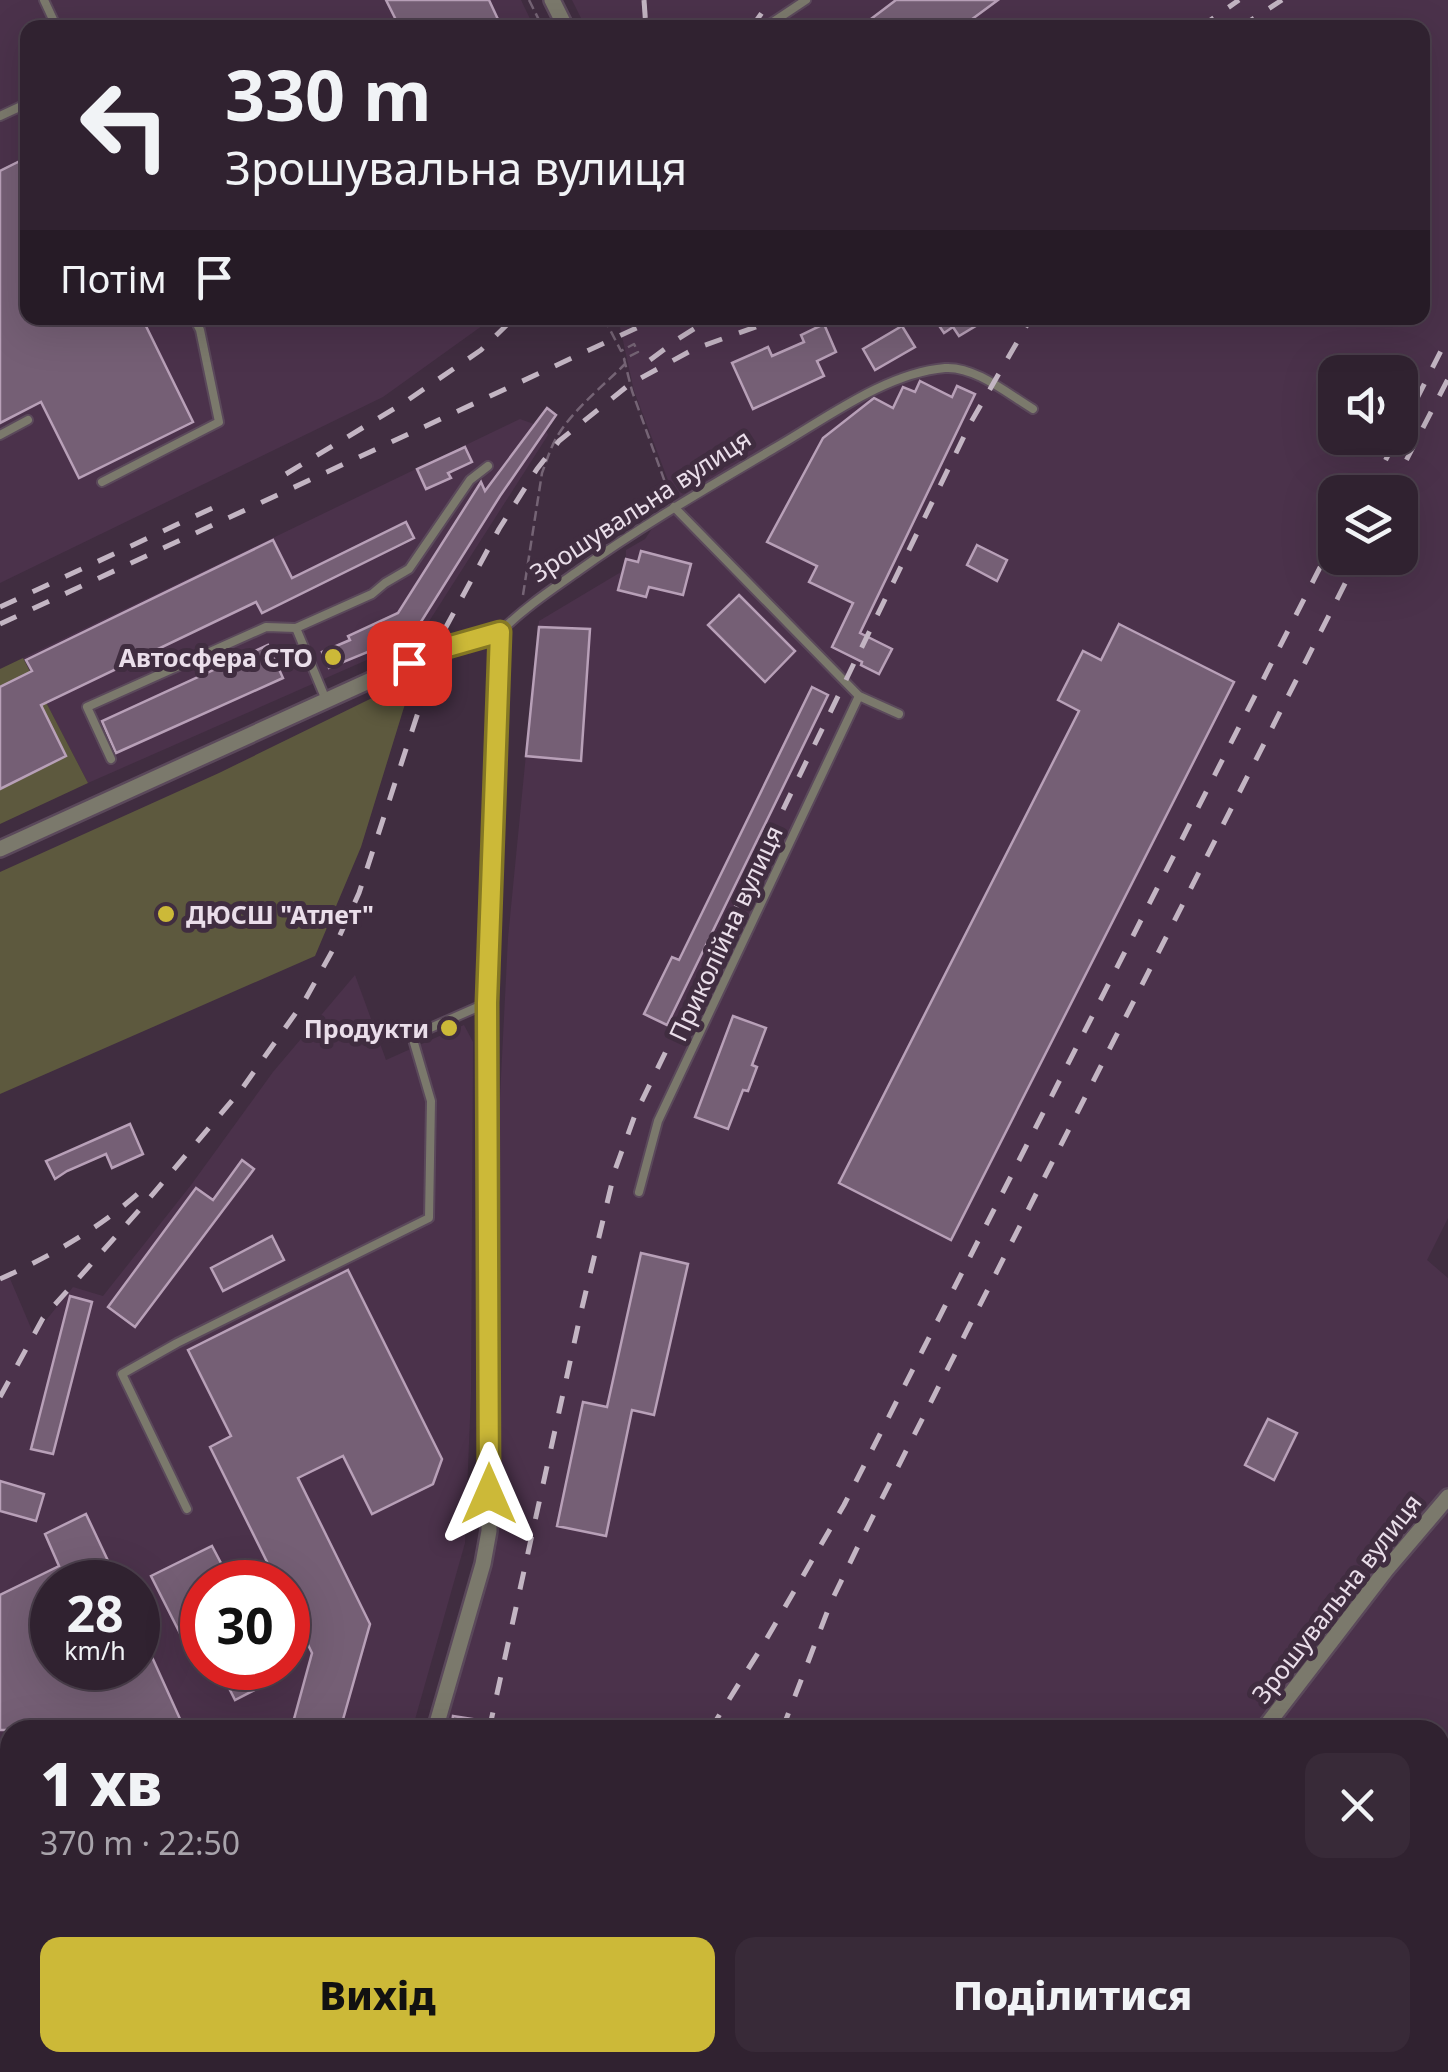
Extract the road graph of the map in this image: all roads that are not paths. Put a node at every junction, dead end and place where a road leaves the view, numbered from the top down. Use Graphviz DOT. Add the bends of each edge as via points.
graph roads {
  1 [pos="806,0"];
  2 [pos="776,20"];
  3 [pos="198,325"];
  4 [pos="1034,409"];
  5 [pos="28,420"];
  6 [pos="0,435"];
  7 [pos="488,466"];
  8 [pos="102,482"];
  9 [pos="674,507"];
  10 [pos="296,628"];
  11 [pos="500,632"];
  12 [pos="859,696"];
  13 [pos="326,700"];
  14 [pos="899,714"];
  15 [pos="111,759"];
  16 [pos="0,849"];
  17 [pos="487,1003"];
  18 [pos="639,1192"];
  19 [pos="1448,1497"];
  20 [pos="187,1509"];
  21 [pos="437,1720"];
  22 [pos="1271,1720"];
  1 -- 2 [label="lane"];
  3 -- 8 [label="lane" via="219,422"];
  4 -- 9 [label="lane, Зрошувальна вулиця" via="965,371 902,378"];
  5 -- 6 [label="lane"];
  7 -- 10 [label="lane" via="470,480 409,569 372,594"];
  9 -- 11 [label="lane, Зрошувальна вулиця"];
  9 -- 12 [label="lane"];
  10 -- 13 [label="lane"];
  10 -- 15 [label="lane" via="266,627 86,707"];
  11 -- 13 [label="street, Зрошувальна вулиця" via="437,650"];
  11 -- 17 [label="street"];
  12 -- 14 [label="lane"];
  12 -- 18 [label="lane, Приколійна вулиця" via="658,1121"];
  13 -- 16 [label="street, Зрошувальна вулиця"];
  17 -- 20 [label="lane" via="412,1036 430,1102 429,1218 122,1374"];
  17 -- 21 [label="street" via="489,1531"];
  19 -- 22 [label="street, Зрошувальна вулиця"];
}
